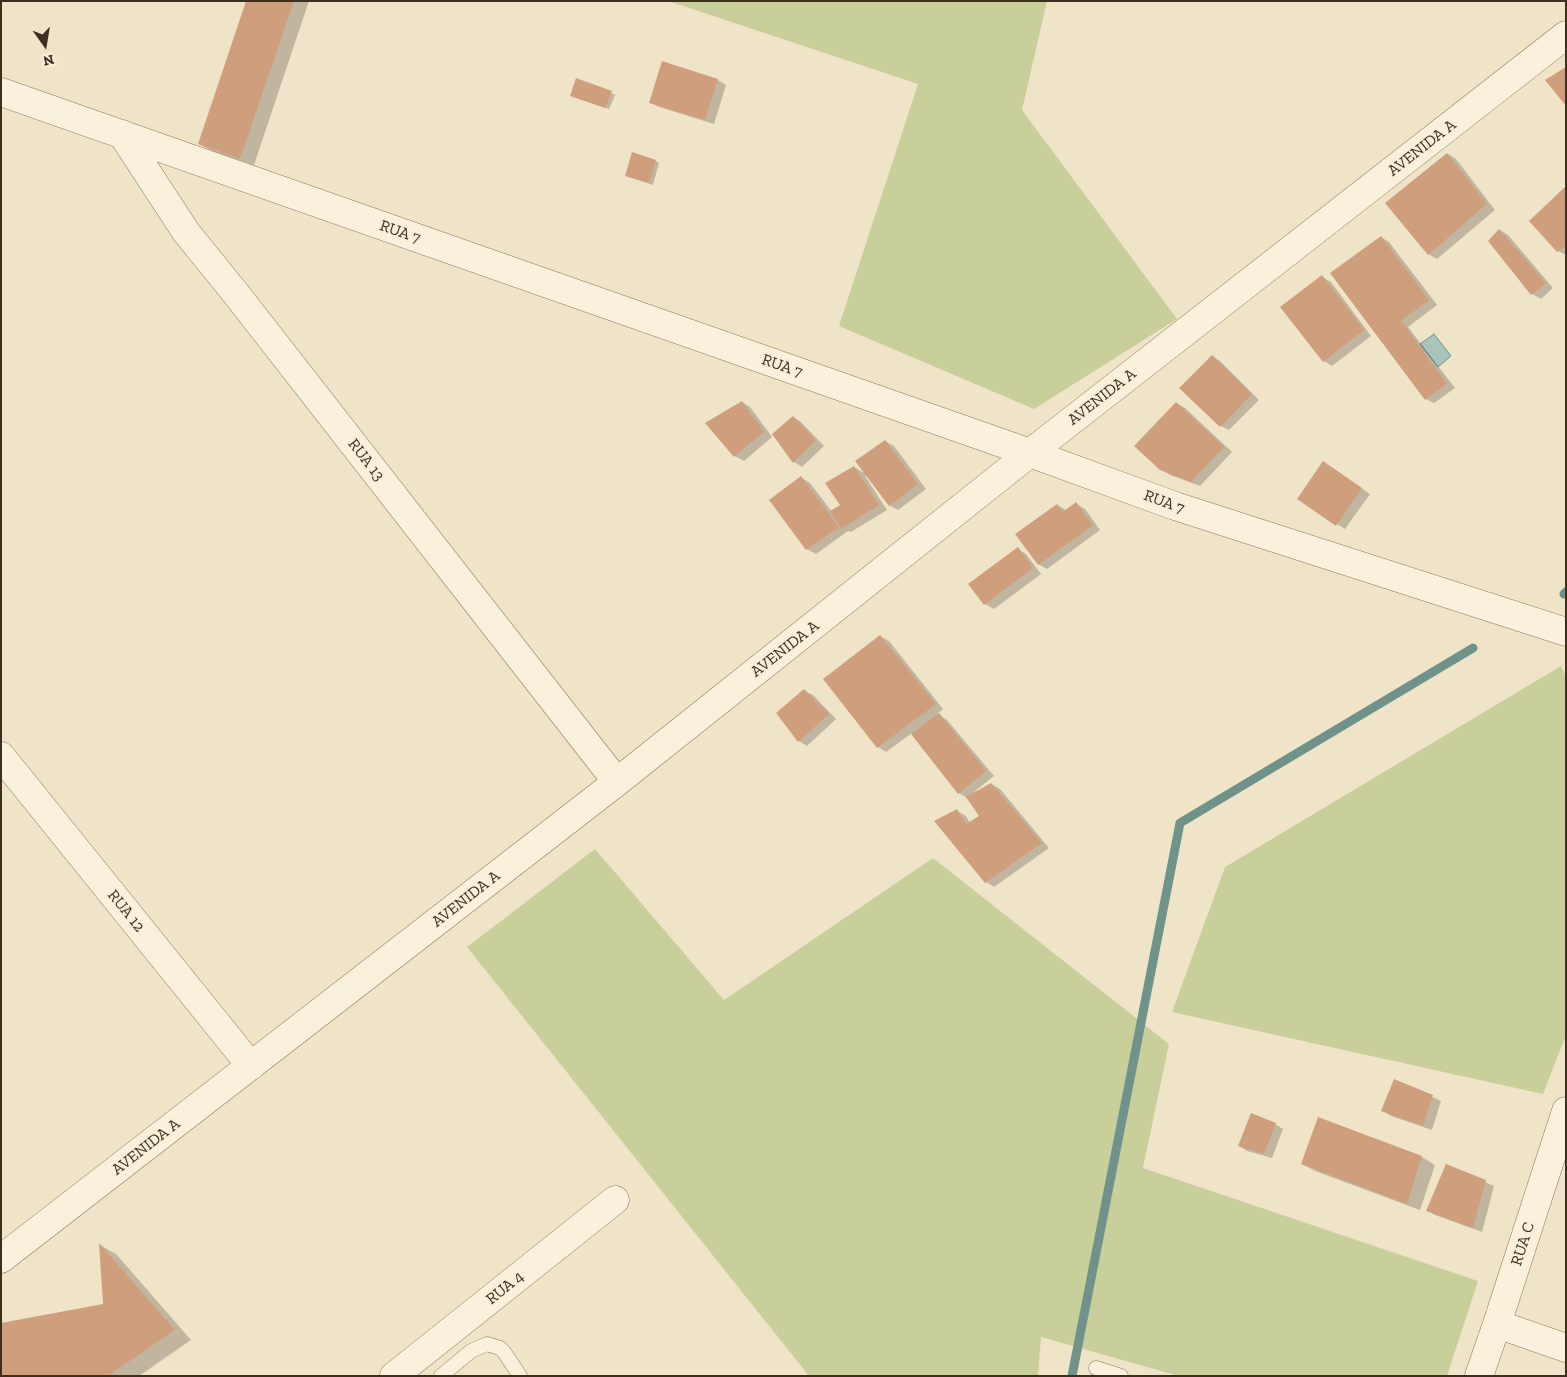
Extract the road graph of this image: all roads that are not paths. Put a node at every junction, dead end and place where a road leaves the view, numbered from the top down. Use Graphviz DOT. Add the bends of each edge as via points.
graph roads {
  1 [pos="1566,35"];
  2 [pos="1,92"];
  3 [pos="122,134"];
  4 [pos="1030,453"];
  5 [pos="1566,632"];
  6 [pos="1,756"];
  7 [pos="617,782"];
  8 [pos="251,1066"];
  9 [pos="1566,1111"];
  10 [pos="615,1200"];
  11 [pos="1,1259"];
  12 [pos="1497,1324"];
  13 [pos="1566,1348"];
  14 [pos="1096,1368"];
  15 [pos="394,1376"];
  16 [pos="441,1376"];
  17 [pos="520,1376"];
  18 [pos="1120,1376"];
  19 [pos="1479,1376"];
  1 -- 4 [label="street, AVENIDA A"];
  2 -- 3 [label="street, RUA 7"];
  3 -- 4 [label="street, RUA 7"];
  3 -- 7 [label="street, RUA 13" via="186,232"];
  4 -- 5 [label="street, RUA 7" via="1175,506"];
  4 -- 7 [label="street, AVENIDA A"];
  6 -- 8 [label="street, RUA 12"];
  7 -- 8 [label="street, AVENIDA A"];
  8 -- 11 [label="street, AVENIDA A"];
  9 -- 12 [label="street, RUA C"];
  10 -- 15 [label="street, RUA 4"];
  12 -- 13 [label="street"];
  12 -- 19 [label="street, RUA C"];
  14 -- 18 [label="lane"];
  16 -- 17 [label="lane" via="472,1351 487,1344 500,1348"];
}
